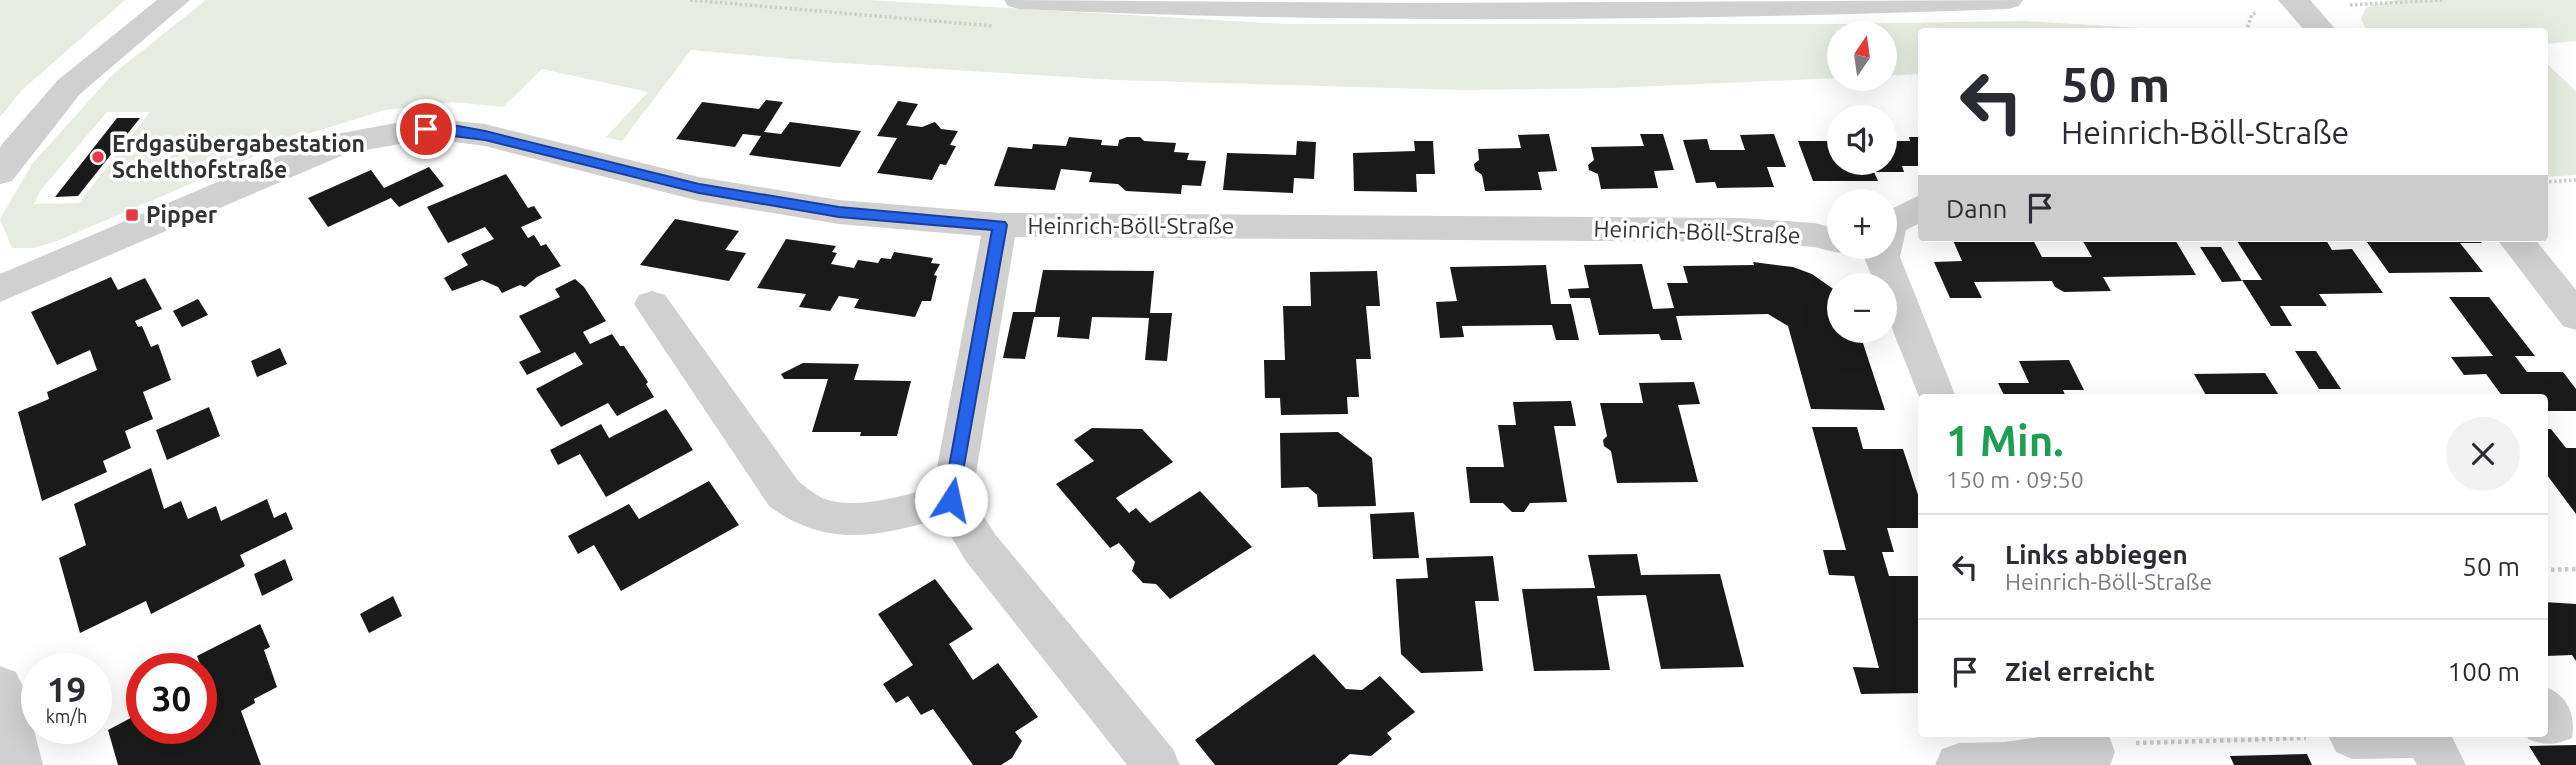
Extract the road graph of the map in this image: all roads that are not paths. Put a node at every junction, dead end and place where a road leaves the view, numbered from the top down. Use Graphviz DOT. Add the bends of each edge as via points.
graph roads {
  1 [pos="175,0"];
  2 [pos="1019,0"];
  3 [pos="2008,0"];
  4 [pos="2293,0"];
  5 [pos="2319,28"];
  6 [pos="0,173"];
  7 [pos="1918,208"];
  8 [pos="1897,220"];
  9 [pos="1000,225"];
  10 [pos="1827,238"];
  11 [pos="2517,242"];
  12 [pos="1881,259"];
  13 [pos="0,289"];
  14 [pos="652,304"];
  15 [pos="2576,316"];
  16 [pos="1936,394"];
  17 [pos="951,500"];
  18 [pos="0,687"];
  19 [pos="2548,712"];
  20 [pos="2548,724"];
  21 [pos="2369,737"];
  22 [pos="2440,745"];
  23 [pos="2091,750"];
  24 [pos="19,765"];
  25 [pos="1156,765"];
  26 [pos="1959,765"];
  1 -- 6 [label="street" via="69,87"];
  2 -- 3 [label="street" via="1229,9 1547,12"];
  4 -- 5 [label="street"];
  7 -- 8 [label="street"];
  9 -- 10 [label="street, Heinrich-Böll-Straße" via="1741,230"];
  9 -- 13 [label="street, Heinrich-Böll-Straße" via="839,212 699,188 472,132 396,130 297,160"];
  9 -- 17 [label="street"];
  11 -- 15 [label="street"];
  12 -- 16 [label="street"];
  14 -- 17 [label="street" via="784,494 816,514 846,517 876,518"];
  17 -- 25 [label="street" via="980,547"];
  18 -- 24 [label="street"];
  19 -- 20 [label="street" via="2556,723"];
  21 -- 22 [label="street"];
  23 -- 26 [label="street" via="2006,764"];
}
